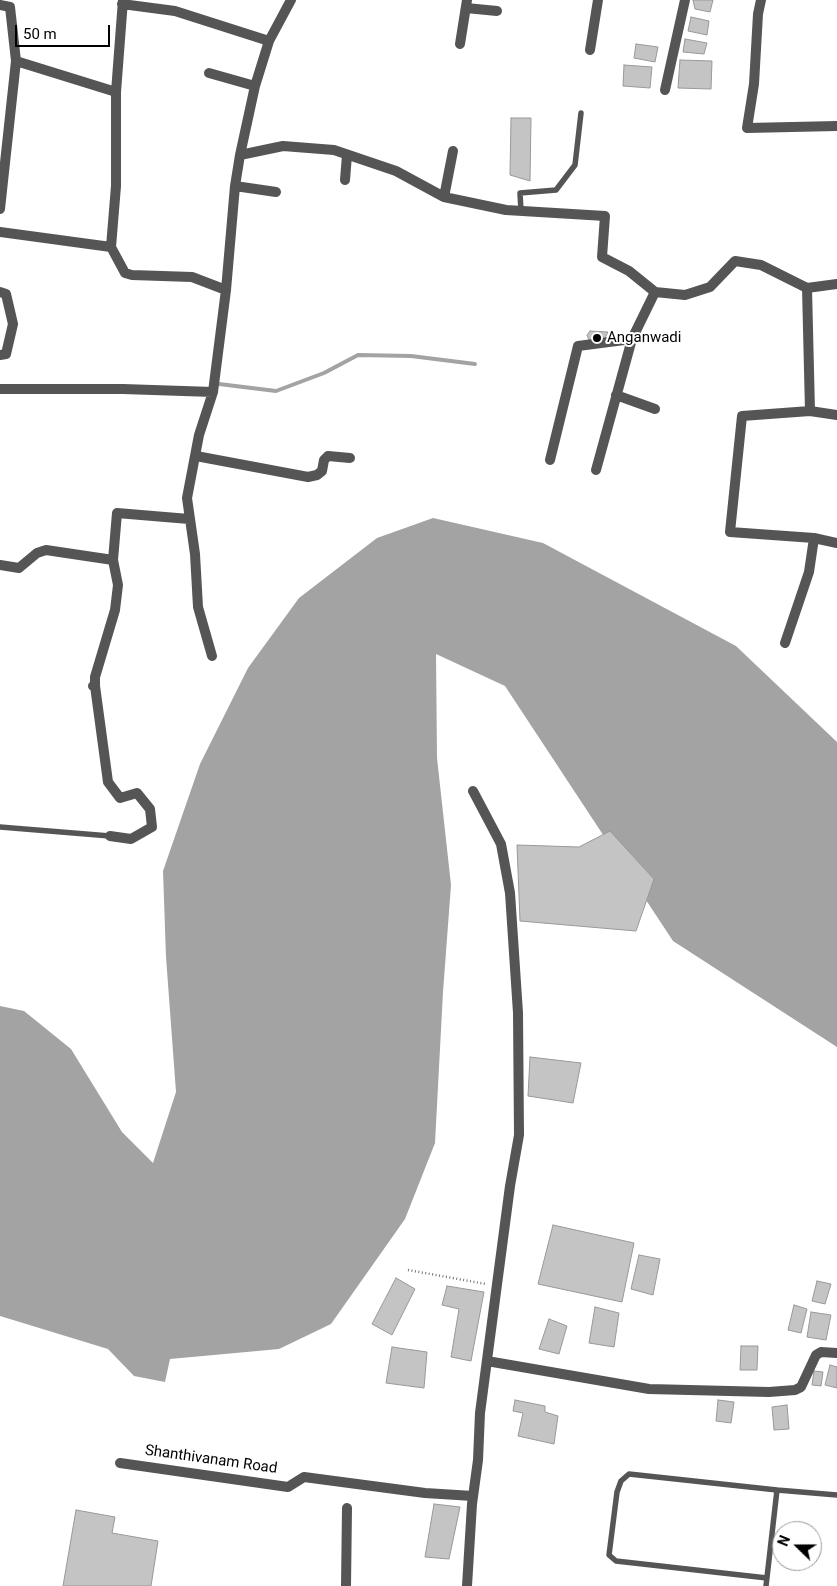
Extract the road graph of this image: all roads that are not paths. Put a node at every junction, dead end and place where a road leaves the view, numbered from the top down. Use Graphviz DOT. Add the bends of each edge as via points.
graph roads {
  1 [pos="291,0"];
  2 [pos="598,0"];
  3 [pos="685,0"];
  4 [pos="761,0"];
  5 [pos="122,2"];
  6 [pos="467,4"];
  7 [pos="0,5"];
  8 [pos="498,11"];
  9 [pos="269,41"];
  10 [pos="460,44"];
  11 [pos="590,50"];
  12 [pos="16,61"];
  13 [pos="209,73"];
  14 [pos="255,86"];
  15 [pos="665,90"];
  16 [pos="116,92"];
  17 [pos="582,113"];
  18 [pos="837,126"];
  19 [pos="452,151"];
  20 [pos="240,155"];
  21 [pos="347,155"];
  22 [pos="344,180"];
  23 [pos="235,186"];
  24 [pos="276,192"];
  25 [pos="444,197"];
  26 [pos="0,209"];
  27 [pos="521,211"];
  28 [pos="0,232"];
  29 [pos="111,247"];
  30 [pos="837,284"];
  31 [pos="807,288"];
  32 [pos="226,290"];
  33 [pos="0,292"];
  34 [pos="655,292"];
  35 [pos="632,339"];
  36 [pos="0,355"];
  37 [pos="0,389"];
  38 [pos="213,392"];
  39 [pos="616,395"];
  40 [pos="655,409"];
  41 [pos="810,411"];
  42 [pos="837,415"];
  43 [pos="196,456"];
  44 [pos="350,458"];
  45 [pos="550,460"];
  46 [pos="596,470"];
  47 [pos="189,519"];
  48 [pos="814,538"];
  49 [pos="837,542"];
  50 [pos="113,560"];
  51 [pos="0,565"];
  52 [pos="785,643"];
  53 [pos="212,656"];
  54 [pos="473,791"];
  55 [pos="0,827"];
  56 [pos="110,836"];
  57 [pos="837,1353"];
  58 [pos="487,1361"];
  59 [pos="120,1463"];
  60 [pos="777,1490"];
  61 [pos="837,1495"];
  62 [pos="473,1496"];
  63 [pos="347,1508"];
  64 [pos="767,1578"];
  65 [pos="346,1586"];
  66 [pos="467,1586"];
  67 [pos="766,1586"];
  1 -- 9 [label="street"];
  2 -- 11 [label="street"];
  3 -- 15 [label="street"];
  4 -- 18 [label="street" via="747,128"];
  5 -- 9 [label="street" via="175,11"];
  5 -- 16 [label="street"];
  6 -- 8 [label="street"];
  6 -- 10 [label="street"];
  7 -- 12 [label="street" via="10,7"];
  9 -- 14 [label="street"];
  12 -- 16 [label="street"];
  12 -- 26 [label="street"];
  13 -- 14 [label="street"];
  14 -- 20 [label="street"];
  16 -- 29 [label="street" via="116,186"];
  17 -- 27 [label="lane" via="575,165 556,190 520,193"];
  19 -- 25 [label="street"];
  20 -- 21 [label="street" via="282,146 334,150"];
  20 -- 23 [label="street"];
  21 -- 22 [label="street"];
  21 -- 25 [label="street" via="396,172"];
  23 -- 24 [label="street"];
  23 -- 32 [label="street"];
  25 -- 27 [label="street"];
  27 -- 34 [label="street" via="605,216 602,257 629,271"];
  28 -- 29 [label="street"];
  29 -- 32 [label="street" via="125,273 132,276 192,277"];
  30 -- 31 [label="street"];
  31 -- 34 [label="street" via="761,264 735,261 710,287 685,295"];
  31 -- 41 [label="street"];
  32 -- 38 [label="street"];
  33 -- 36 [label="street" via="6,294 13,324 6,354"];
  34 -- 35 [label="street"];
  35 -- 39 [label="street"];
  35 -- 45 [label="street" via="578,346"];
  37 -- 38 [label="street"];
  38 -- 43 [label="street"];
  39 -- 40 [label="street"];
  39 -- 46 [label="street"];
  41 -- 42 [label="street"];
  41 -- 48 [label="street" via="742,416 730,532"];
  43 -- 44 [label="street" via="308,477 317,476 322,471 328,456"];
  43 -- 47 [label="street" via="187,498"];
  47 -- 50 [label="street" via="117,513"];
  47 -- 53 [label="street" via="198,607"];
  48 -- 49 [label="street"];
  48 -- 52 [label="street" via="809,572"];
  50 -- 51 [label="street" via="46,550 37,553 20,568"];
  50 -- 56 [label="street" via="118,585 115,610 94,686 108,782 120,798 136,793 150,809 152,827 131,839"];
  54 -- 58 [label="street" via="501,844 510,893 518,1013 519,1135"];
  55 -- 56 [label="lane"];
  57 -- 58 [label="street" via="821,1352 816,1355 801,1388 768,1392 650,1389"];
  58 -- 62 [label="street"];
  59 -- 62 [label="street, Shanthivanam Road" via="288,1486 304,1477"];
  60 -- 61 [label="lane"];
  60 -- 64 [label="lane"];
  60 -- 64 [label="lane" via="629,1474 621,1481 617,1492 609,1555 616,1561"];
  62 -- 66 [label="street"];
  63 -- 65 [label="street"];
  64 -- 67 [label="lane"];
}
